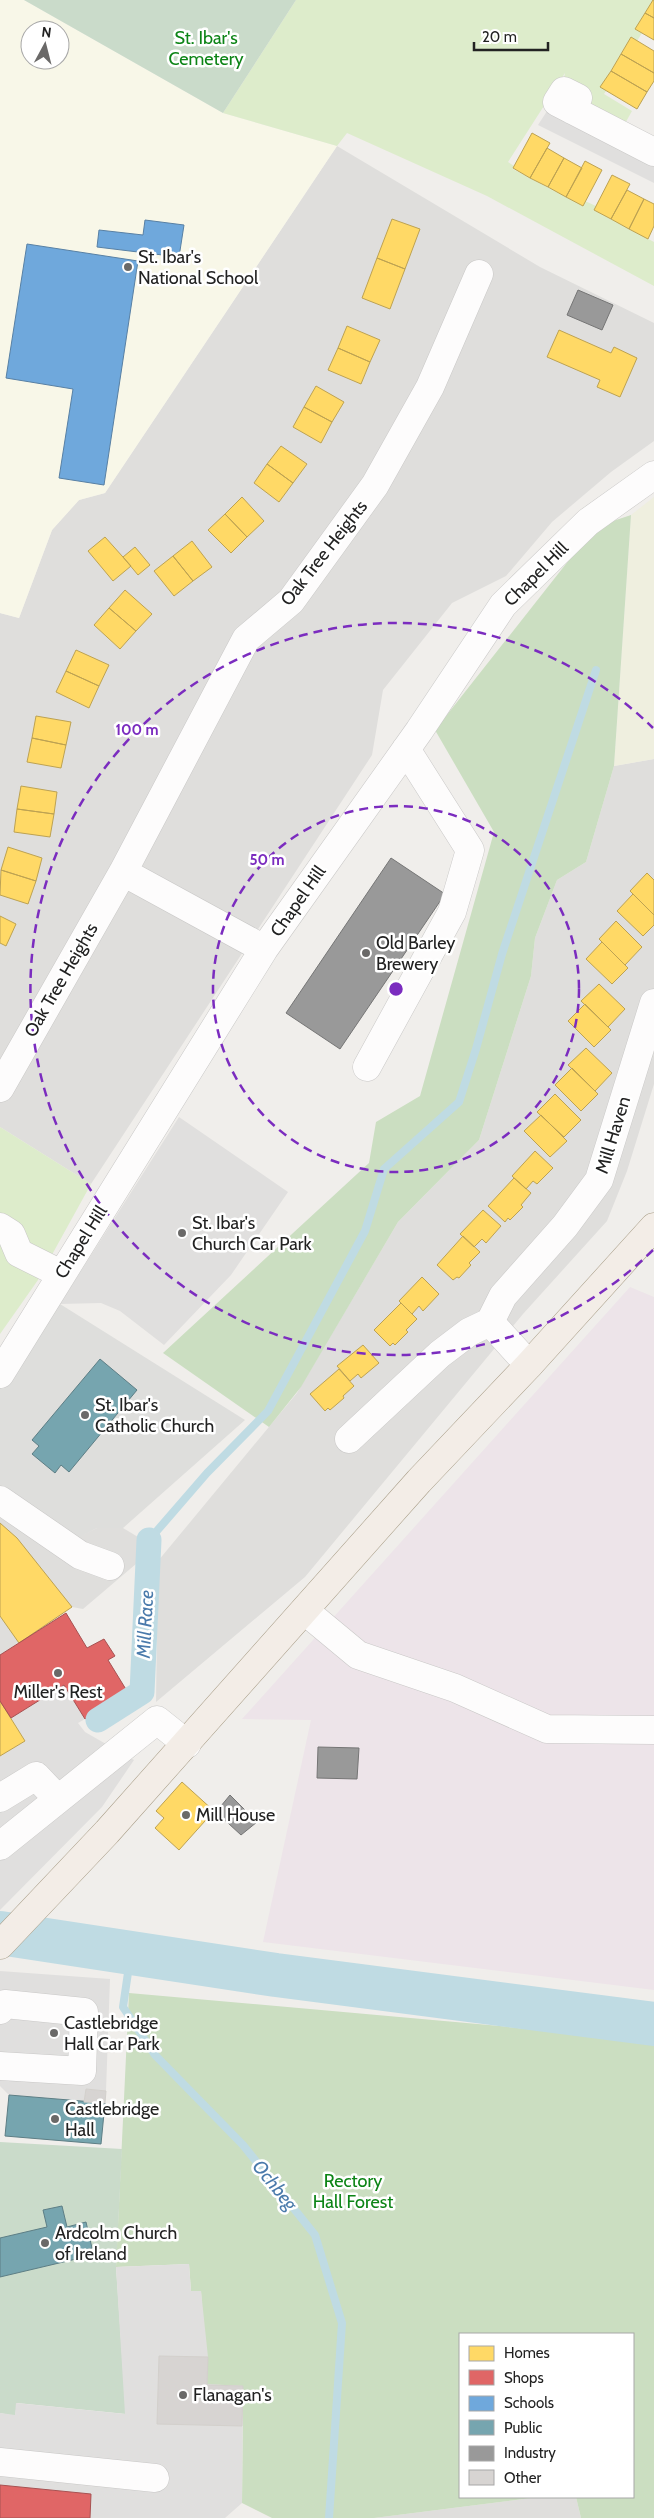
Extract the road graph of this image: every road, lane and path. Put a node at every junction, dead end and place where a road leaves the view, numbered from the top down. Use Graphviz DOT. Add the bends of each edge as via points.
graph roads {
  1 [pos="572,110"];
  2 [pos="653,149"];
  3 [pos="479,274"];
  4 [pos="654,475"];
  5 [pos="406,750"];
  6 [pos="123,872"];
  7 [pos="264,949"];
  8 [pos="654,1003"];
  9 [pos="367,1067"];
  10 [pos="0,1088"];
  11 [pos="0,1227"];
  12 [pos="654,1227"];
  13 [pos="61,1274"];
  14 [pos="490,1322"];
  15 [pos="529,1365"];
  16 [pos="0,1374"];
  17 [pos="349,1439"];
  18 [pos="3,1510"];
  19 [pos="110,1566"];
  20 [pos="305,1611"];
  21 [pos="654,1730"];
  22 [pos="187,1744"];
  23 [pos="0,1798"];
  24 [pos="58,1799"];
  25 [pos="0,1846"];
  26 [pos="0,1945"];
  27 [pos="0,2010"];
  28 [pos="0,2066"];
  29 [pos="0,2462"];
  30 [pos="155,2478"];
  1 -- 2 [label="street"];
  3 -- 6 [label="street, Oak Tree Heights" via="430,388 376,485 290,601 246,639"];
  4 -- 5 [label="street, Chapel Hill" via="588,522 503,605"];
  5 -- 7 [label="street, Chapel Hill"];
  5 -- 9 [label="street" via="470,850 452,912"];
  6 -- 7 [label="street"];
  6 -- 10 [label="street, Oak Tree Heights"];
  7 -- 13 [label="street, Chapel Hill"];
  8 -- 14 [label="street, Mill Haven" via="600,1180 565,1226 503,1296"];
  11 -- 13 [label="street" via="11,1234 19,1253"];
  12 -- 15 [label="main road"];
  13 -- 16 [label="street, Chapel Hill"];
  14 -- 15 [label="street"];
  14 -- 17 [label="street" via="440,1354"];
  15 -- 20 [label="main road" via="419,1481"];
  18 -- 19 [label="street" via="80,1555"];
  20 -- 21 [label="street" via="358,1655 455,1688 548,1729"];
  20 -- 22 [label="main road"];
  22 -- 24 [label="street" via="157,1720"];
  22 -- 26 [label="main road"];
  23 -- 24 [label="street" via="36,1776"];
  24 -- 25 [label="street"];
  27 -- 28 [label="street" via="5,2004 84,2012 82,2071"];
  29 -- 30 [label="street"];
}
